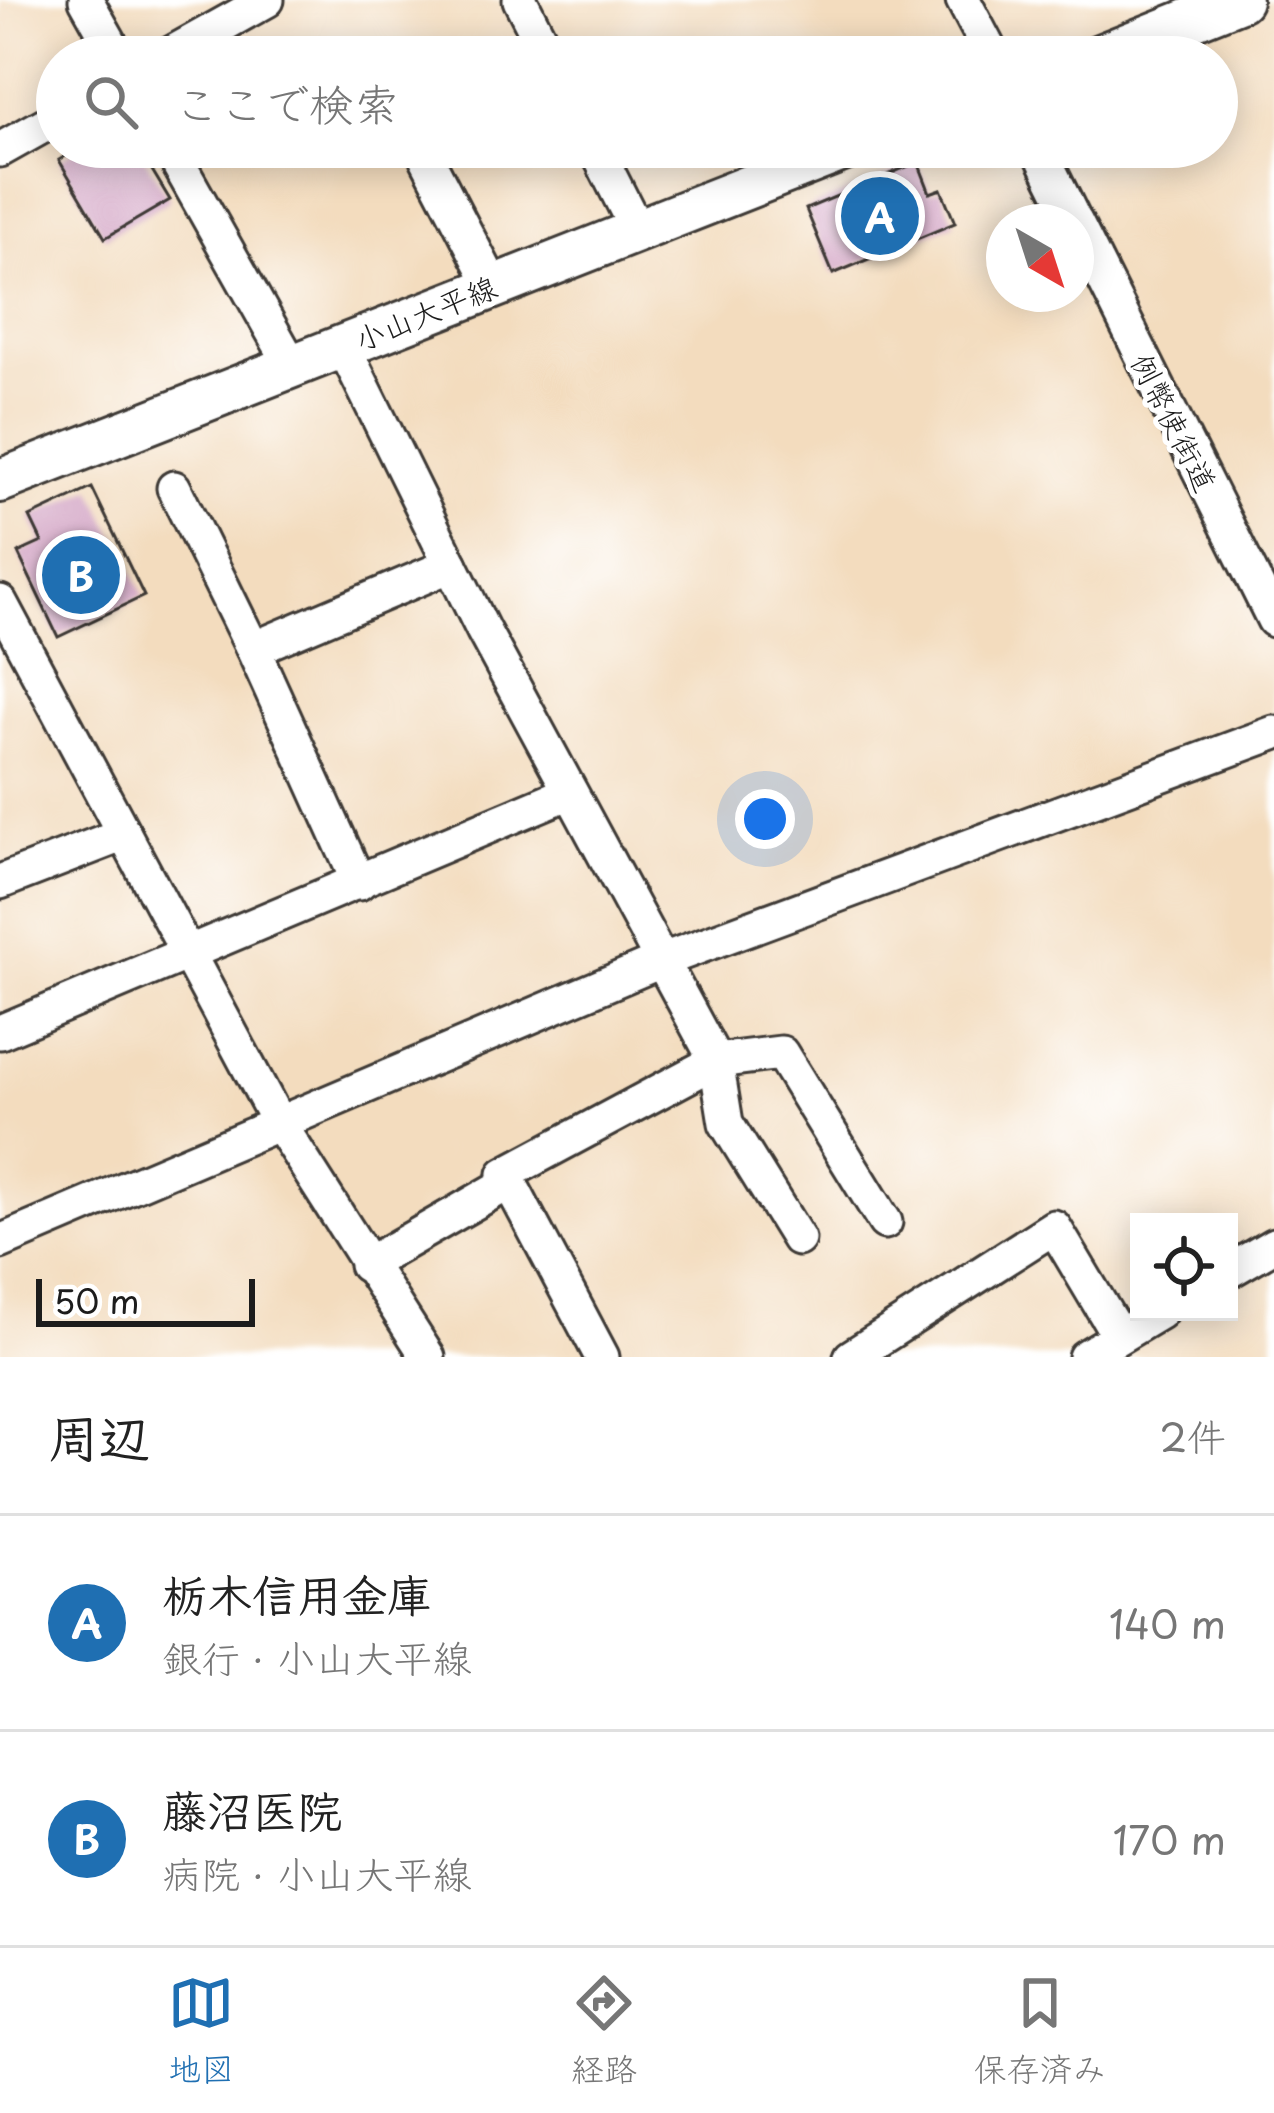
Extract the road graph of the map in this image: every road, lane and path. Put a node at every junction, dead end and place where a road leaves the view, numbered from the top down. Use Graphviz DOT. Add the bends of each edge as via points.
graph roads {
  1 [pos="86,0"];
  2 [pos="267,0"];
  3 [pos="520,0"];
  4 [pos="963,0"];
  5 [pos="1240,0"];
  6 [pos="106,36"];
  7 [pos="203,36"];
  8 [pos="538,36"];
  9 [pos="981,36"];
  10 [pos="1150,36"];
  11 [pos="36,130"];
  12 [pos="0,150"];
  13 [pos="181,168"];
  14 [pos="432,168"];
  15 [pos="605,168"];
  16 [pos="794,168"];
  17 [pos="1048,168"];
  18 [pos="1066,204"];
  19 [pos="635,228"];
  20 [pos="1094,259"];
  21 [pos="493,284"];
  22 [pos="343,346"];
  23 [pos="292,366"];
  24 [pos="0,481"];
  25 [pos="174,488"];
  26 [pos="451,565"];
  27 [pos="0,602"];
  28 [pos="1274,620"];
  29 [pos="253,649"];
  30 [pos="1274,734"];
  31 [pos="570,792"];
  32 [pos="124,834"];
  33 [pos="0,882"];
  34 [pos="359,883"];
  35 [pos="188,956"];
  36 [pos="663,960"];
  37 [pos="0,1032"];
  38 [pos="716,1061"];
  39 [pos="277,1120"];
  40 [pos="510,1182"];
  41 [pos="885,1222"];
  42 [pos="798,1239"];
  43 [pos="0,1241"];
  44 [pos="1274,1245"];
  45 [pos="366,1265"];
  46 [pos="1238,1266"];
  47 [pos="1145,1321"];
  48 [pos="1119,1336"];
  49 [pos="428,1357"];
  50 [pos="602,1357"];
  51 [pos="851,1357"];
  52 [pos="1085,1357"];
  1 -- 6 [label="street"];
  2 -- 7 [label="street"];
  3 -- 8 [label="street"];
  4 -- 9 [label="street"];
  5 -- 10 [label="main road"];
  11 -- 12 [label="street"];
  13 -- 23 [label="street"];
  14 -- 21 [label="street"];
  15 -- 19 [label="street"];
  16 -- 19 [label="main road, 小山大平線"];
  17 -- 18 [label="street, 例幣使街道"];
  19 -- 21 [label="main road, 小山大平線"];
  20 -- 28 [label="street, 例幣使街道"];
  21 -- 22 [label="main road, 小山大平線"];
  22 -- 23 [label="main road, 小山大平線"];
  22 -- 26 [label="street"];
  23 -- 24 [label="main road, 小山大平線"];
  25 -- 29 [label="street"];
  26 -- 29 [label="street"];
  26 -- 31 [label="street"];
  27 -- 32 [label="street"];
  29 -- 34 [label="street"];
  30 -- 36 [label="street"];
  31 -- 34 [label="street"];
  31 -- 36 [label="street"];
  32 -- 33 [label="street"];
  32 -- 35 [label="street"];
  34 -- 35 [label="street"];
  35 -- 37 [label="street"];
  35 -- 39 [label="street"];
  36 -- 38 [label="street"];
  36 -- 39 [label="street"];
  38 -- 40 [label="street" via="505,1174"];
  38 -- 41 [label="street" via="781,1053"];
  38 -- 42 [label="street" via="726,1124"];
  39 -- 43 [label="street"];
  39 -- 45 [label="street"];
  40 -- 45 [label="street"];
  40 -- 50 [label="street"];
  44 -- 46 [label="street"];
  45 -- 49 [label="street"];
  47 -- 48 [label="street"];
  48 -- 51 [label="street" via="1054,1226"];
  48 -- 52 [label="street"];
}
